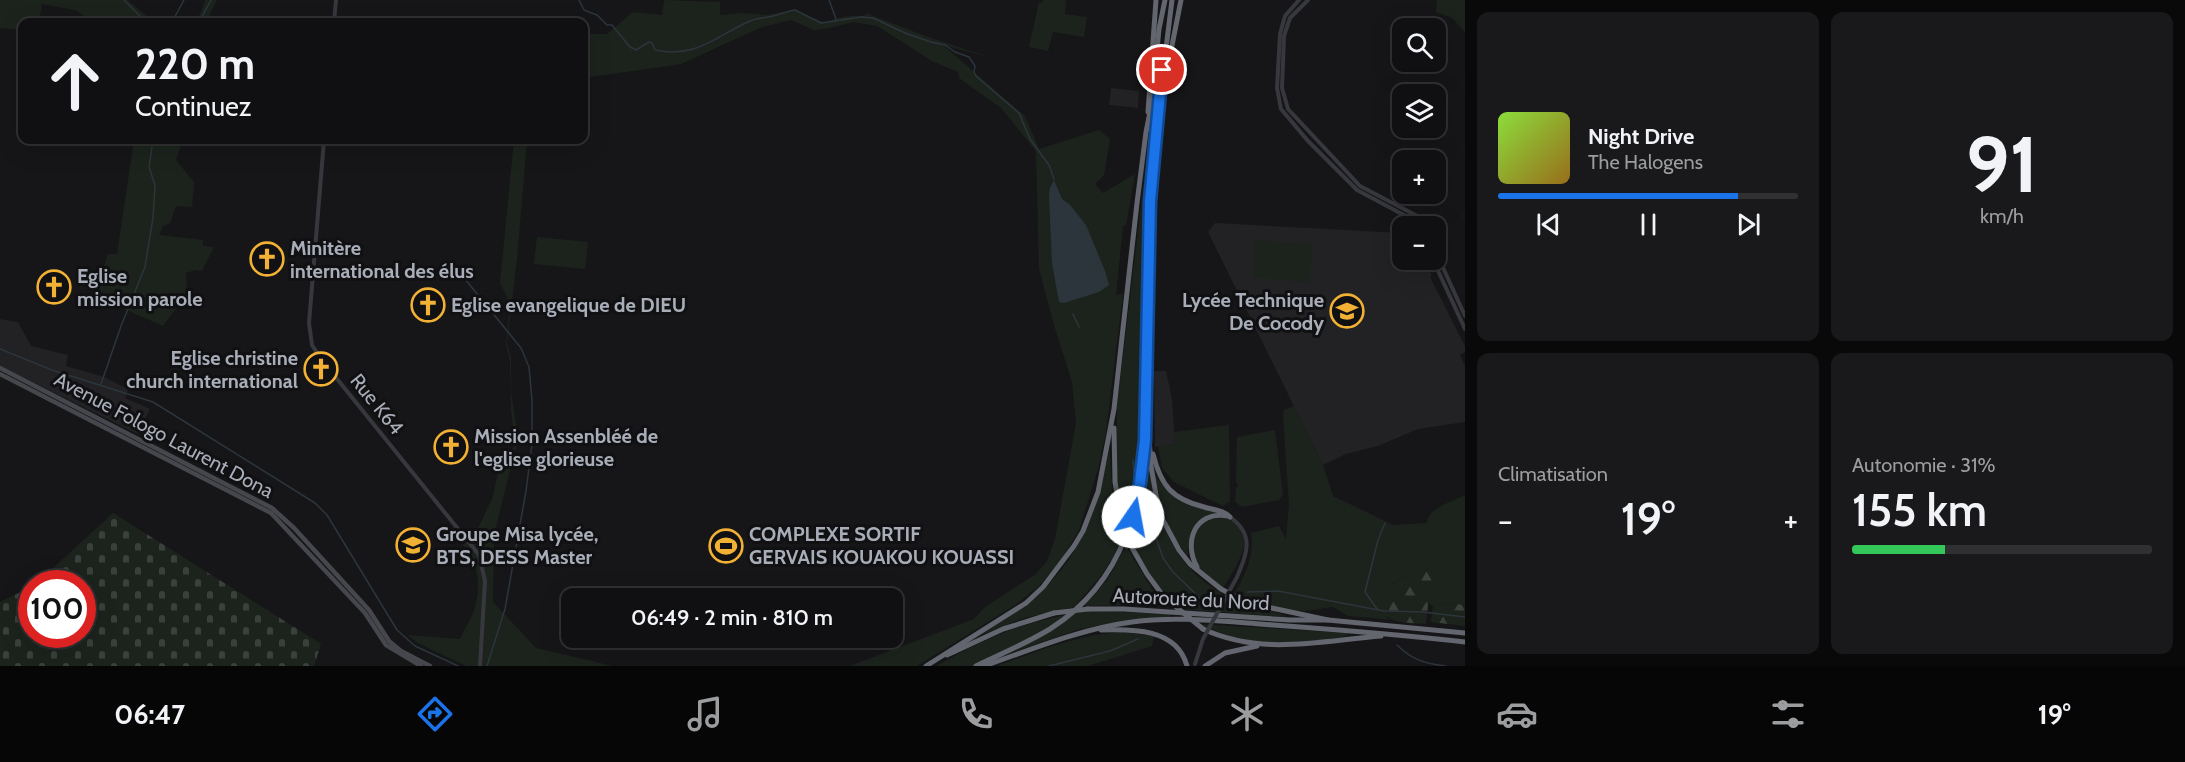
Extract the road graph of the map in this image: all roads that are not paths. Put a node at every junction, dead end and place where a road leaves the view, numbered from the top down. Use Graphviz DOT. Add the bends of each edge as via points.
graph roads {
  1 [pos="336,0"];
  2 [pos="1156,0"];
  3 [pos="1165,0"];
  4 [pos="1172,0"];
  5 [pos="1181,0"];
  6 [pos="1299,0"];
  7 [pos="1308,0"];
  8 [pos="334,18"];
  9 [pos="1282,35"];
  10 [pos="1156,129"];
  11 [pos="1146,132"];
  12 [pos="324,144"];
  13 [pos="1359,188"];
  14 [pos="1407,216"];
  15 [pos="1417,216"];
  16 [pos="1438,270"];
  17 [pos="1444,270"];
  18 [pos="1465,316"];
  19 [pos="1465,329"];
  20 [pos="0,368"];
  21 [pos="0,374"];
  22 [pos="1146,397"];
  23 [pos="1114,409"];
  24 [pos="1150,444"];
  25 [pos="1230,517"];
  26 [pos="1199,571"];
  27 [pos="1328,620"];
  28 [pos="1093,631"];
  29 [pos="1465,633"];
  30 [pos="1397,634"];
  31 [pos="1465,642"];
  32 [pos="1261,645"];
  33 [pos="1195,665"];
  34 [pos="421,666"];
  35 [pos="430,666"];
  36 [pos="480,666"];
  37 [pos="926,666"];
  38 [pos="976,666"];
  39 [pos="984,666"];
  40 [pos="1187,666"];
  41 [pos="1205,666"];
  1 -- 8 [label="street"];
  2 -- 11 [label="highway"];
  3 -- 11 [label="highway"];
  4 -- 10 [label="highway"];
  5 -- 10 [label="highway"];
  6 -- 9 [label="street" via="1286,16"];
  7 -- 9 [label="street" via="1290,18"];
  9 -- 13 [label="street" via="1277,88 1281,109 1308,141"];
  10 -- 22 [label="highway" via="1150,201"];
  11 -- 23 [label="highway"];
  12 -- 36 [label="street, Rue K64" via="309,336 321,359 479,555 485,581"];
  13 -- 14 [label="street"];
  13 -- 15 [label="street"];
  16 -- 19 [label="street"];
  17 -- 18 [label="street"];
  20 -- 35 [label="main road, Avenue Fologo Laurent Dona" via="272,508 369,610 389,641"];
  21 -- 34 [label="main road, Avenue Fologo Laurent Dona" via="271,513 365,613 386,645"];
  22 -- 24 [label="highway"];
  22 -- 38 [label="highway" via="1137,496 1116,561 1094,591 1067,617"];
  23 -- 32 [label="highway, bridge" via="1115,482 1122,522 1147,574 1164,597 1203,629"];
  23 -- 37 [label="highway" via="1098,492 1083,531 1056,573 1026,603"];
  24 -- 25 [label="highway" via="1158,471 1170,491"];
  24 -- 26 [label="highway" via="1153,480 1163,520 1179,550"];
  25 -- 26 [label="highway" via="1212,517 1196,528 1190,545"];
  25 -- 33 [label="street, bridge" via="1244,530 1244,561 1203,639"];
  26 -- 27 [label="highway" via="1248,603"];
  27 -- 29 [label="highway, Autoroute du Nord"];
  27 -- 37 [label="highway, Autoroute du Nord, bridge" via="1088,609 1054,613 1002,628"];
  28 -- 30 [label="highway, Autoroute du Nord" via="1136,621 1181,620"];
  28 -- 39 [label="highway, Autoroute du Nord" via="1052,641"];
  28 -- 40 [label="highway" via="1124,629 1160,636 1174,645"];
  30 -- 31 [label="highway, Autoroute du Nord"];
  30 -- 32 [label="highway"];
  32 -- 41 [label="highway" via="1225,653"];
}
